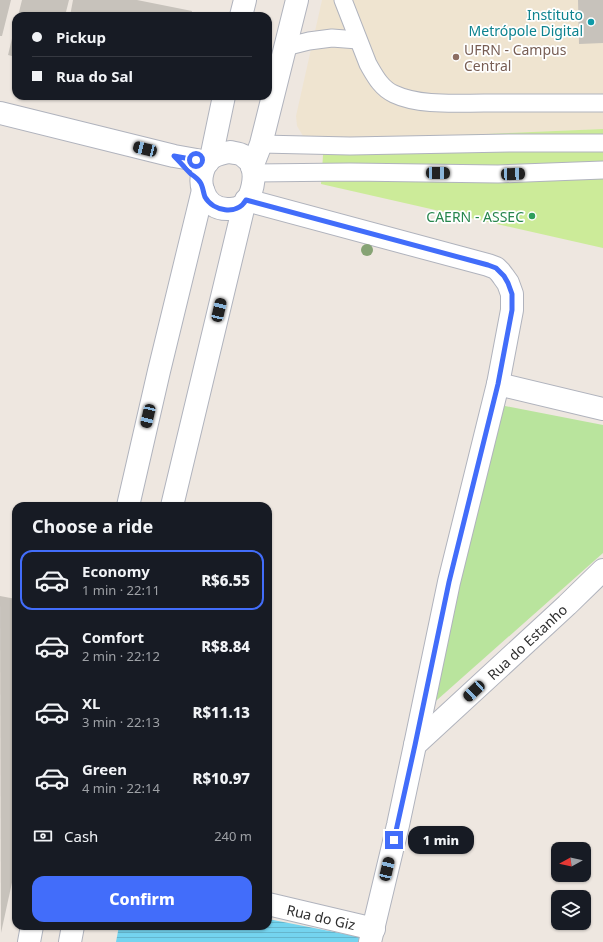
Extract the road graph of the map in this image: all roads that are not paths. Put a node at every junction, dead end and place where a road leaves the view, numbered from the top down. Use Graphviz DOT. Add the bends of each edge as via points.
graph roads {
  1 [pos="245,0"];
  2 [pos="297,0"];
  3 [pos="343,0"];
  4 [pos="242,12"];
  5 [pos="358,40"];
  6 [pos="285,47"];
  7 [pos="223,100"];
  8 [pos="272,100"];
  9 [pos="272,100"];
  10 [pos="603,103"];
  11 [pos="0,113"];
  12 [pos="603,143"];
  13 [pos="261,144"];
  14 [pos="174,156"];
  15 [pos="210,160"];
  16 [pos="253,170"];
  17 [pos="603,170"];
  18 [pos="202,186"];
  19 [pos="245,202"];
  20 [pos="498,384"];
  21 [pos="603,409"];
  22 [pos="129,502"];
  23 [pos="173,502"];
  24 [pos="603,570"];
  25 [pos="415,745"];
  26 [pos="272,905"];
  27 [pos="31,930"];
  28 [pos="73,930"];
  29 [pos="372,935"];
  30 [pos="29,942"];
  31 [pos="70,942"];
  1 -- 4 [label="street"];
  2 -- 6 [label="street"];
  3 -- 5 [label="lane"];
  5 -- 6 [label="lane" via="332,38"];
  5 -- 10 [label="lane" via="368,64 384,88 410,99 432,102"];
  6 -- 9 [label="street"];
  7 -- 15 [label="street"];
  8 -- 13 [label="street"];
  11 -- 14 [label="street"];
  12 -- 13 [label="lane" via="350,146"];
  13 -- 16 [label="street"];
  14 -- 15 [label="street"];
  14 -- 18 [label="street"];
  15 -- 16 [label="street" via="219,154 230,152 249,161"];
  15 -- 18 [label="street" via="202,175"];
  16 -- 17 [label="lane" via="498,174"];
  16 -- 19 [label="street" via="251,192"];
  18 -- 19 [label="street" via="210,203 224,210 236,209"];
  18 -- 22 [label="street"];
  19 -- 20 [label="street" via="496,268 504,276 512,294 512,310"];
  19 -- 23 [label="street"];
  20 -- 21 [label="street"];
  20 -- 25 [label="street" via="449,582"];
  24 -- 25 [label="street, Rua do Estanho"];
  25 -- 29 [label="street"];
  26 -- 29 [label="street, Rua do Giz"];
  27 -- 30 [label="street"];
  28 -- 31 [label="street"];
}
